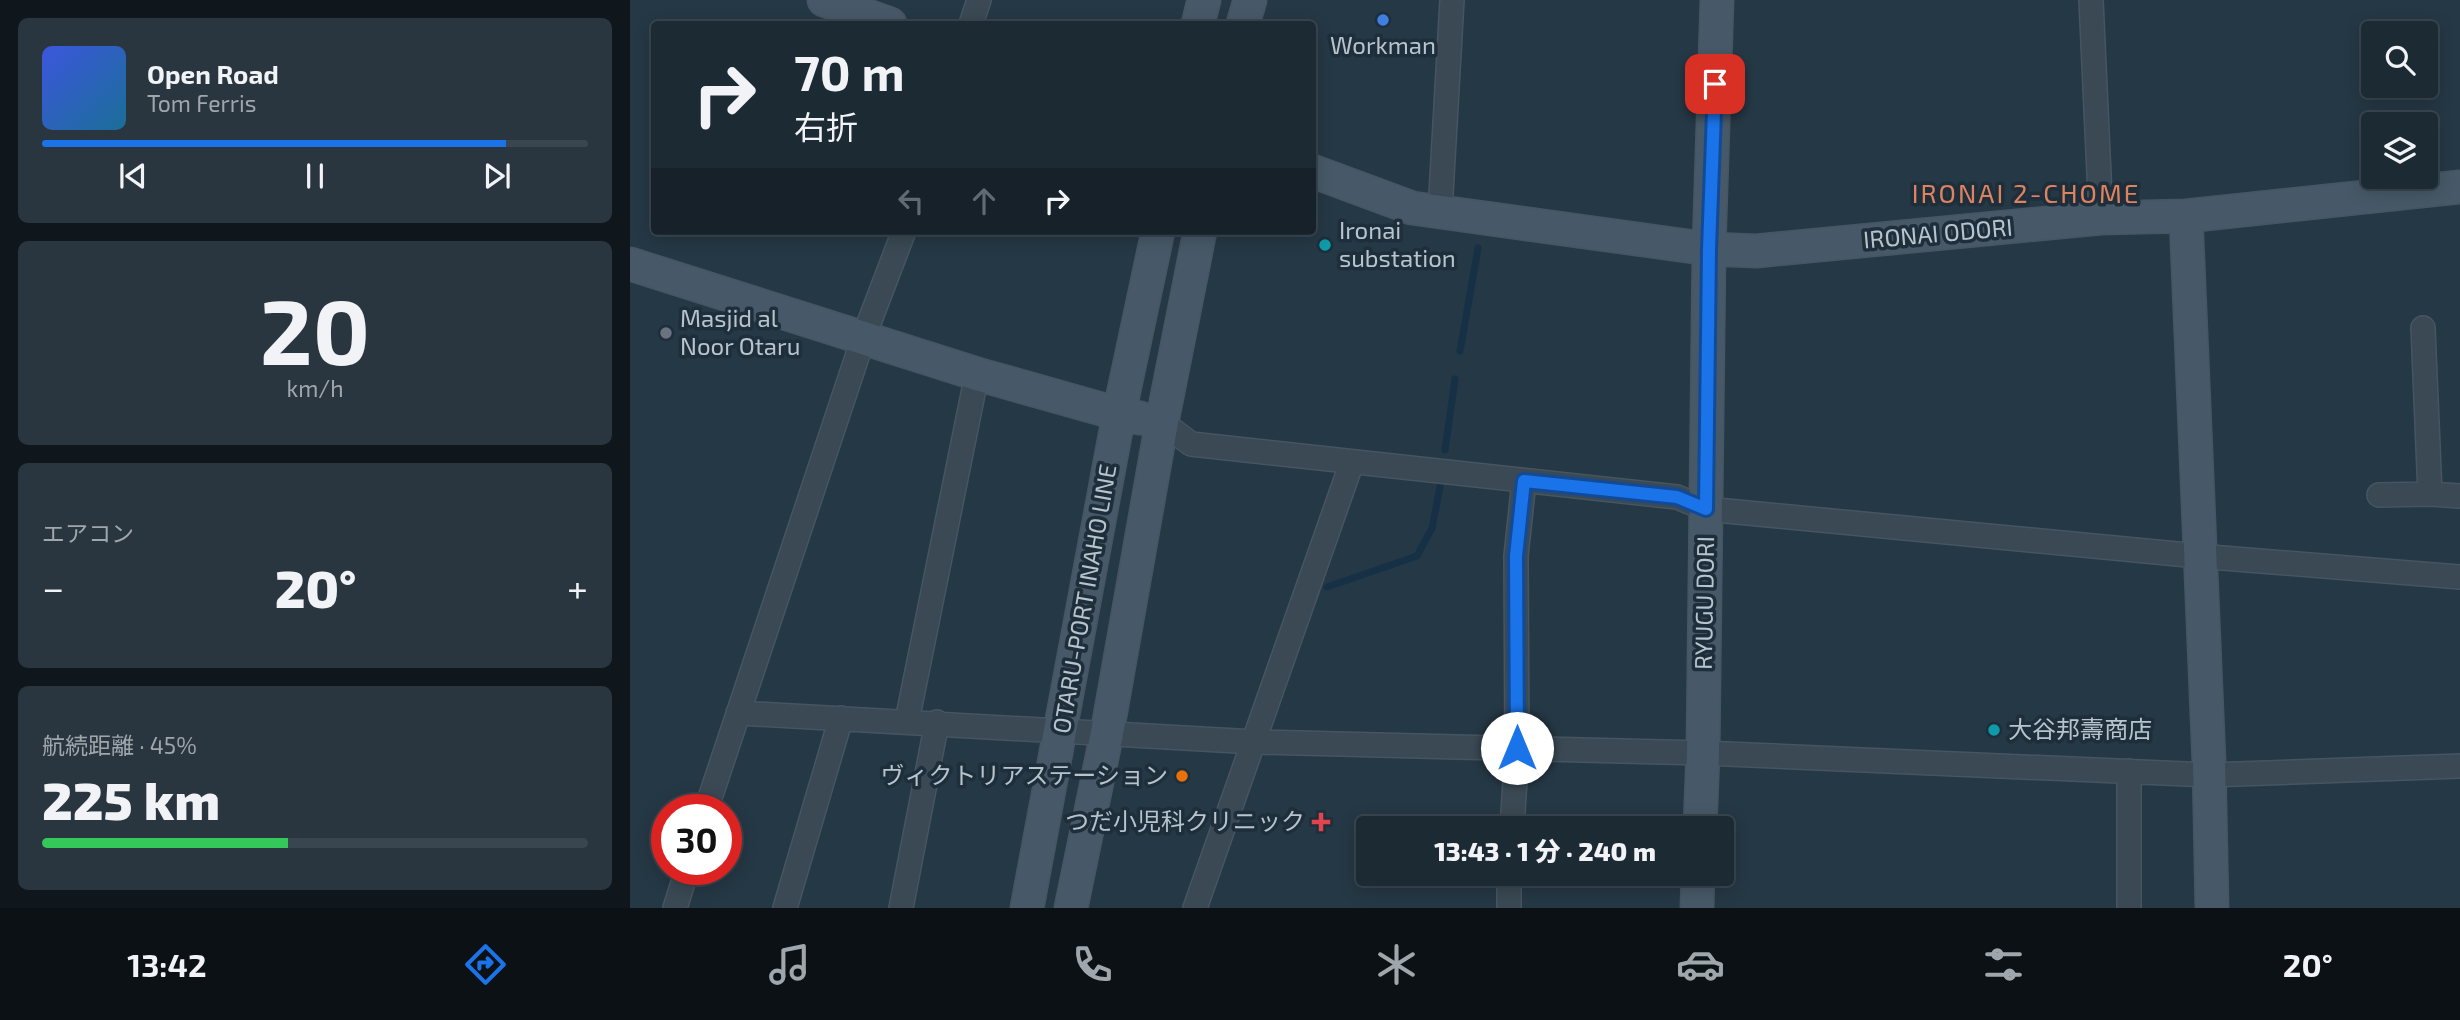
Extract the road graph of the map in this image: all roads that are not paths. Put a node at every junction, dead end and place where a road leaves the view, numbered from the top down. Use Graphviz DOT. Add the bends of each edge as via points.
graph roads {
  1 [pos="824,0"];
  2 [pos="979,0"];
  3 [pos="1250,0"];
  4 [pos="1452,0"];
  5 [pos="1717,0"];
  6 [pos="2091,0"];
  7 [pos="883,21"];
  8 [pos="972,21"];
  9 [pos="1244,21"];
  10 [pos="1316,172"];
  11 [pos="2460,187"];
  12 [pos="1440,212"];
  13 [pos="2186,216"];
  14 [pos="2101,218"];
  15 [pos="902,235"];
  16 [pos="1156,235"];
  17 [pos="1199,235"];
  18 [pos="1709,249"];
  19 [pos="630,264"];
  20 [pos="2423,328"];
  21 [pos="864,336"];
  22 [pos="977,374"];
  23 [pos="1119,414"];
  24 [pos="1162,422"];
  25 [pos="1352,462"];
  26 [pos="1524,481"];
  27 [pos="2430,494"];
  28 [pos="2379,495"];
  29 [pos="2460,496"];
  30 [pos="1706,509"];
  31 [pos="2199,556"];
  32 [pos="2460,577"];
  33 [pos="738,713"];
  34 [pos="841,718"];
  35 [pos="908,721"];
  36 [pos="937,722"];
  37 [pos="1061,730"];
  38 [pos="1107,733"];
  39 [pos="1255,742"];
  40 [pos="1517,748"];
  41 [pos="1703,753"];
  42 [pos="2460,766"];
  43 [pos="2130,771"];
  44 [pos="2209,775"];
  45 [pos="711,794"];
  46 [pos="1513,816"];
  47 [pos="1700,816"];
  48 [pos="682,885"];
  49 [pos="1510,886"];
  50 [pos="1698,886"];
  51 [pos="675,908"];
  52 [pos="785,908"];
  53 [pos="901,908"];
  54 [pos="1027,908"];
  55 [pos="1071,908"];
  56 [pos="1195,908"];
  57 [pos="1509,908"];
  58 [pos="1697,908"];
  59 [pos="2129,908"];
  60 [pos="2212,908"];
  1 -- 7 [label="street"];
  2 -- 8 [label="street"];
  3 -- 9 [label="street"];
  4 -- 12 [label="street"];
  5 -- 18 [label="street, RYUGU DORI"];
  6 -- 14 [label="street"];
  10 -- 12 [label="street, IRONAI ODORI" via="1412,208"];
  11 -- 13 [label="street, IRONAI ODORI"];
  12 -- 18 [label="street, IRONAI ODORI"];
  13 -- 14 [label="street, IRONAI ODORI"];
  13 -- 31 [label="street"];
  14 -- 18 [label="street, IRONAI ODORI" via="1756,251"];
  15 -- 21 [label="street"];
  16 -- 23 [label="street, OTARU-PORT INAHO LINE"];
  17 -- 24 [label="street, OTARU-PORT INAHO LINE"];
  18 -- 30 [label="street, RYUGU DORI"];
  19 -- 21 [label="street"];
  20 -- 27 [label="street"];
  21 -- 22 [label="street"];
  21 -- 33 [label="street"];
  22 -- 23 [label="street"];
  22 -- 35 [label="street"];
  23 -- 24 [label="street"];
  23 -- 37 [label="street, OTARU-PORT INAHO LINE"];
  24 -- 25 [label="street" via="1191,444"];
  24 -- 38 [label="street, OTARU-PORT INAHO LINE"];
  25 -- 26 [label="street"];
  25 -- 39 [label="street"];
  26 -- 30 [label="street" via="1677,497"];
  26 -- 40 [label="street" via="1516,556"];
  27 -- 28 [label="street"];
  27 -- 29 [label="street"];
  30 -- 31 [label="street"];
  30 -- 41 [label="street, RYUGU DORI"];
  31 -- 32 [label="street"];
  31 -- 44 [label="street"];
  33 -- 34 [label="street"];
  33 -- 45 [label="street"];
  34 -- 35 [label="street"];
  34 -- 52 [label="street"];
  35 -- 36 [label="street"];
  36 -- 37 [label="street"];
  36 -- 53 [label="street"];
  37 -- 38 [label="street"];
  37 -- 54 [label="street, OTARU-PORT INAHO LINE"];
  38 -- 39 [label="street"];
  38 -- 55 [label="street, OTARU-PORT INAHO LINE"];
  39 -- 40 [label="street"];
  39 -- 56 [label="street"];
  40 -- 41 [label="street"];
  40 -- 46 [label="street"];
  41 -- 43 [label="street"];
  41 -- 47 [label="street, RYUGU DORI"];
  42 -- 44 [label="street"];
  43 -- 44 [label="street"];
  43 -- 59 [label="street"];
  44 -- 60 [label="street"];
  48 -- 51 [label="street"];
  49 -- 57 [label="street"];
  50 -- 58 [label="street"];
}
